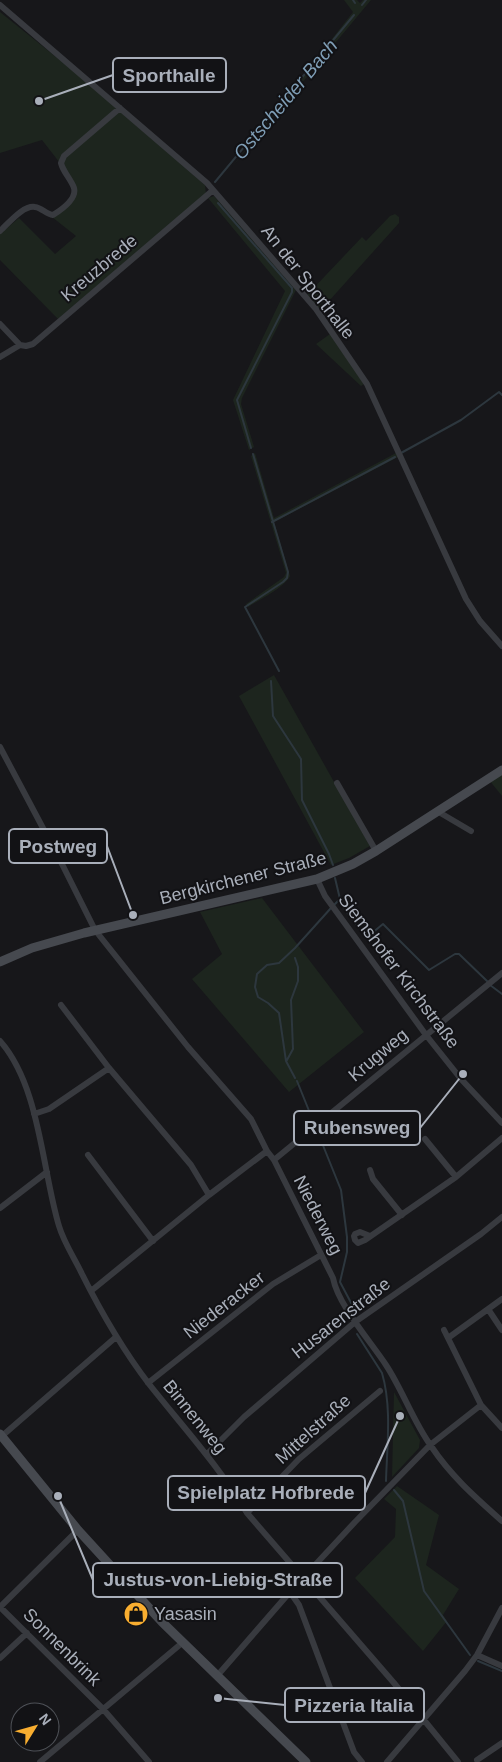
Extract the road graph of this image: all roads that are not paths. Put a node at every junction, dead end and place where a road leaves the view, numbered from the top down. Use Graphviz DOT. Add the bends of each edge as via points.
graph roads {
  1 [pos="0,5"];
  2 [pos="120,108"];
  3 [pos="212,191"];
  4 [pos="0,231"];
  5 [pos="0,324"];
  6 [pos="20,345"];
  7 [pos="0,357"];
  8 [pos="502,646"];
  9 [pos="0,746"];
  10 [pos="502,770"];
  11 [pos="337,783"];
  12 [pos="437,811"];
  13 [pos="471,831"];
  14 [pos="376,851"];
  15 [pos="317,879"];
  16 [pos="95,930"];
  17 [pos="0,962"];
  18 [pos="502,973"];
  19 [pos="61,1005"];
  20 [pos="426,1035"];
  21 [pos="0,1041"];
  22 [pos="109,1068"];
  23 [pos="34,1114"];
  24 [pos="502,1123"];
  25 [pos="502,1138"];
  26 [pos="425,1139"];
  27 [pos="267,1151"];
  28 [pos="88,1155"];
  29 [pos="274,1160"];
  30 [pos="370,1170"];
  31 [pos="46,1172"];
  32 [pos="456,1177"];
  33 [pos="209,1195"];
  34 [pos="0,1208"];
  35 [pos="402,1215"];
  36 [pos="502,1217"];
  37 [pos="370,1236"];
  38 [pos="153,1240"];
  39 [pos="321,1255"];
  40 [pos="91,1291"];
  41 [pos="502,1299"];
  42 [pos="488,1309"];
  43 [pos="355,1322"];
  44 [pos="444,1330"];
  45 [pos="502,1330"];
  46 [pos="116,1337"];
  47 [pos="448,1338"];
  48 [pos="148,1383"];
  49 [pos="380,1391"];
  50 [pos="481,1405"];
  51 [pos="502,1428"];
  52 [pos="1,1435"];
  53 [pos="430,1445"];
  54 [pos="207,1454"];
  55 [pos="247,1513"];
  56 [pos="502,1520"];
  57 [pos="78,1530"];
  58 [pos="302,1578"];
  59 [pos="290,1592"];
  60 [pos="0,1607"];
  61 [pos="502,1608"];
  62 [pos="27,1633"];
  63 [pos="182,1643"];
  64 [pos="477,1655"];
  65 [pos="0,1658"];
  66 [pos="502,1666"];
  67 [pos="217,1676"];
  68 [pos="103,1709"];
  69 [pos="423,1719"];
  70 [pos="502,1743"];
  71 [pos="477,1760"];
  72 [pos="40,1762"];
  73 [pos="149,1762"];
  74 [pos="306,1762"];
  75 [pos="362,1762"];
  76 [pos="387,1762"];
  77 [pos="458,1762"];
  1 -- 2 [label="street, An der Sporthalle"];
  2 -- 3 [label="street, An der Sporthalle" via="207,183"];
  2 -- 4 [label="street" via="64,156 62,168 74,187 67,204 53,215 30,207"];
  3 -- 6 [label="street, Kreuzbrede" via="33,344"];
  3 -- 8 [label="street, An der Sporthalle" via="316,309 367,384 466,599"];
  5 -- 6 [label="street"];
  6 -- 7 [label="street, Kreuzbrede"];
  9 -- 16 [label="street, Niederweg"];
  10 -- 12 [label="street, Bergkirchener Straße"];
  11 -- 14 [label="street"];
  12 -- 13 [label="street"];
  12 -- 14 [label="street, Bergkirchener Straße"];
  14 -- 15 [label="street, Bergkirchener Straße"];
  15 -- 16 [label="street, Bergkirchener Straße"];
  15 -- 20 [label="street, Siemshofer Kirchstraße" via="325,896"];
  16 -- 17 [label="street, Bergkirchener Straße" via="32,948"];
  16 -- 27 [label="street, Niederweg" via="188,1047 251,1119"];
  18 -- 20 [label="street, Krugweg"];
  19 -- 22 [label="street"];
  20 -- 24 [label="street, Siemshofer Kirchstraße"];
  20 -- 29 [label="street, Krugweg"];
  21 -- 23 [label="street, Binnenweg" via="21,1073"];
  22 -- 23 [label="street" via="49,1108"];
  22 -- 33 [label="street" via="191,1165"];
  23 -- 31 [label="street, Binnenweg"];
  25 -- 32 [label="street"];
  26 -- 32 [label="street"];
  27 -- 29 [label="street, Niederweg"];
  27 -- 33 [label="street"];
  28 -- 38 [label="street"];
  29 -- 39 [label="street, Niederweg"];
  30 -- 35 [label="street" via="373,1179"];
  31 -- 34 [label="street"];
  31 -- 40 [label="street, Binnenweg" via="60,1229"];
  32 -- 35 [label="street"];
  33 -- 38 [label="street"];
  35 -- 37 [label="street"];
  36 -- 43 [label="street, Husarenstraße"];
  38 -- 40 [label="street"];
  39 -- 43 [label="street, Niederweg" via="334,1287"];
  39 -- 48 [label="street, Niederacker" via="273,1284"];
  40 -- 46 [label="street, Binnenweg"];
  41 -- 42 [label="street"];
  42 -- 45 [label="street"];
  42 -- 47 [label="street"];
  43 -- 53 [label="street, Niederweg" via="388,1368"];
  43 -- 54 [label="street, Husarenstraße" via="244,1417"];
  44 -- 47 [label="street"];
  46 -- 48 [label="street, Binnenweg"];
  46 -- 52 [label="street"];
  47 -- 50 [label="street"];
  48 -- 54 [label="street, Binnenweg"];
  49 -- 55 [label="street, Mittelstraße" via="299,1460"];
  50 -- 51 [label="street"];
  50 -- 53 [label="street"];
  52 -- 57 [label="street"];
  53 -- 56 [label="street, Niederweg" via="457,1481"];
  53 -- 58 [label="street"];
  54 -- 55 [label="street, Binnenweg"];
  55 -- 58 [label="street, Binnenweg"];
  57 -- 60 [label="street"];
  57 -- 63 [label="street"];
  58 -- 59 [label="street"];
  58 -- 69 [label="street, Binnenweg"];
  59 -- 67 [label="street"];
  59 -- 75 [label="street" via="299,1605 354,1752"];
  60 -- 62 [label="street, Sonnenbrink"];
  61 -- 64 [label="street"];
  62 -- 65 [label="street"];
  62 -- 68 [label="street, Sonnenbrink"];
  63 -- 67 [label="street"];
  63 -- 68 [label="street"];
  64 -- 66 [label="street"];
  64 -- 69 [label="street"];
  67 -- 74 [label="street"];
  68 -- 72 [label="street"];
  68 -- 73 [label="street, Sonnenbrink"];
  69 -- 76 [label="street"];
  69 -- 77 [label="street, Binnenweg"];
  70 -- 71 [label="street"];
}
